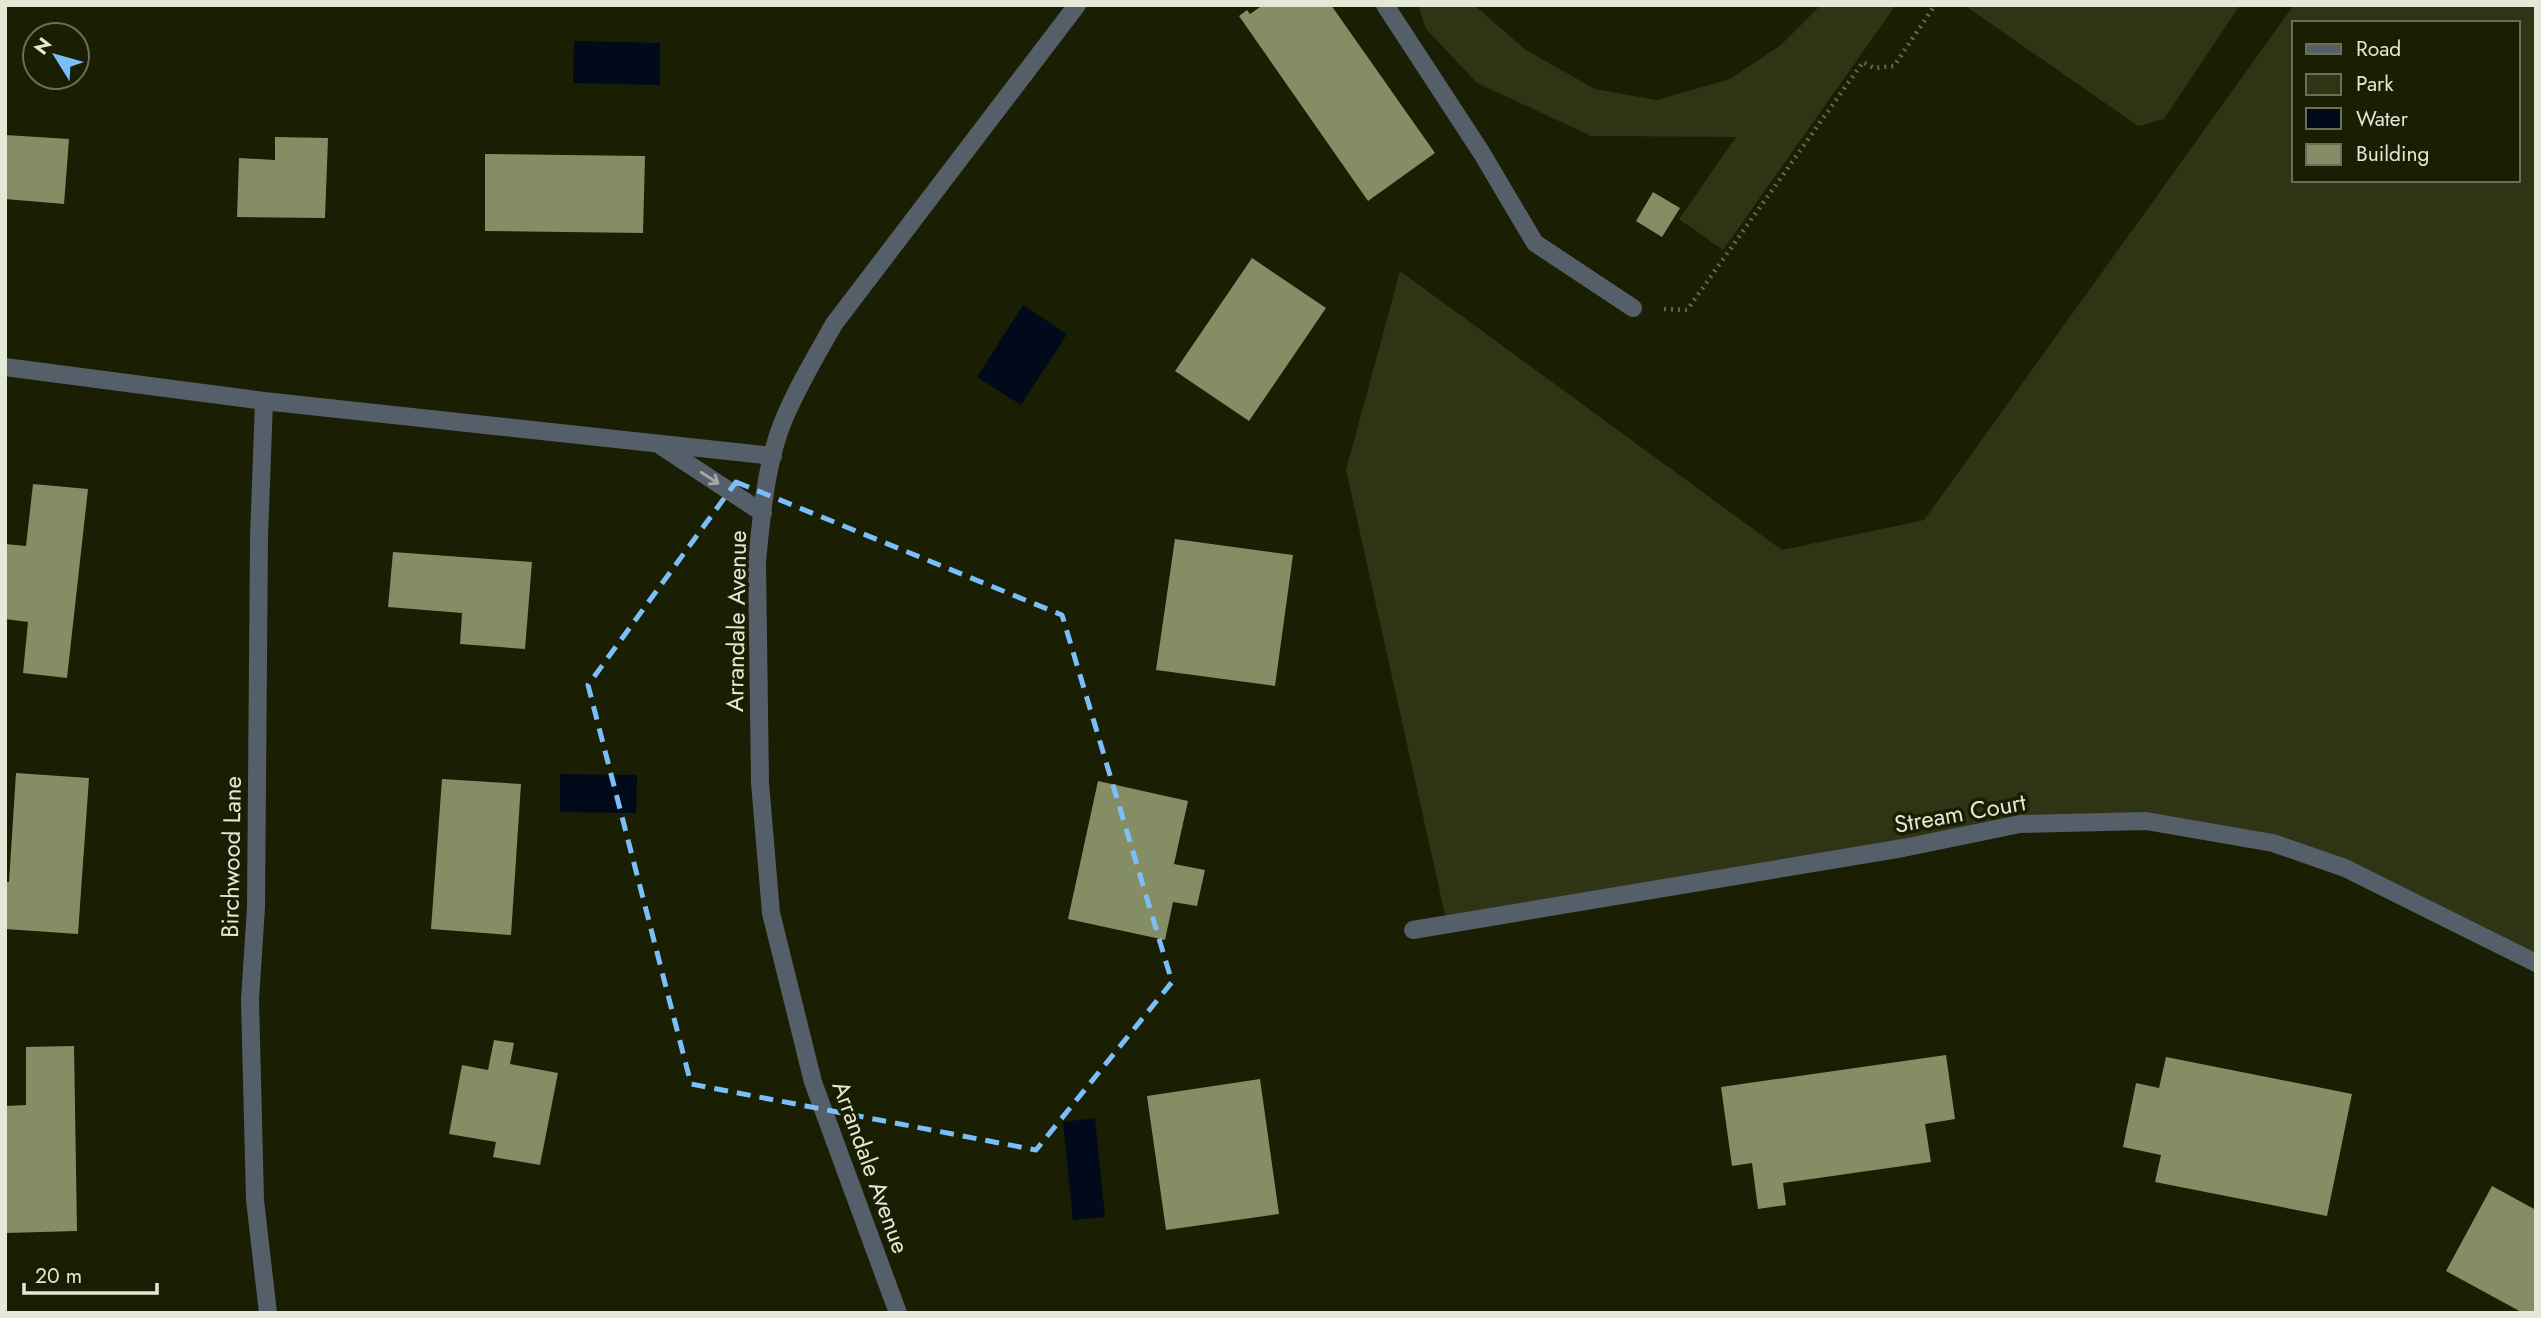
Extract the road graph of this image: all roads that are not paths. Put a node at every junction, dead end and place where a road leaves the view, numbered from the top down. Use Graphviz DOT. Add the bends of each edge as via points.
graph roads {
  1 [pos="1077,5"];
  2 [pos="1385,5"];
  3 [pos="1633,309"];
  4 [pos="5,367"];
  5 [pos="264,401"];
  6 [pos="658,444"];
  7 [pos="773,456"];
  8 [pos="763,513"];
  9 [pos="1413,930"];
  10 [pos="2536,963"];
  11 [pos="268,1313"];
  12 [pos="898,1313"];
  1 -- 7 [label="street, Arrandale Avenue" via="834,324 782,426"];
  2 -- 3 [label="street" via="1535,243"];
  4 -- 5 [label="street"];
  5 -- 6 [label="street"];
  5 -- 11 [label="street, Birchwood Lane" via="257,907 250,1000 255,1200"];
  6 -- 7 [label="street"];
  6 -- 8 [label="street, one-way"];
  7 -- 8 [label="street, Arrandale Avenue"];
  8 -- 12 [label="street, Arrandale Avenue" via="757,562 760,783 771,913 813,1082"];
  9 -- 10 [label="street, Stream Court" via="1889,851 2020,824 2147,821 2273,843 2345,868"];
}
